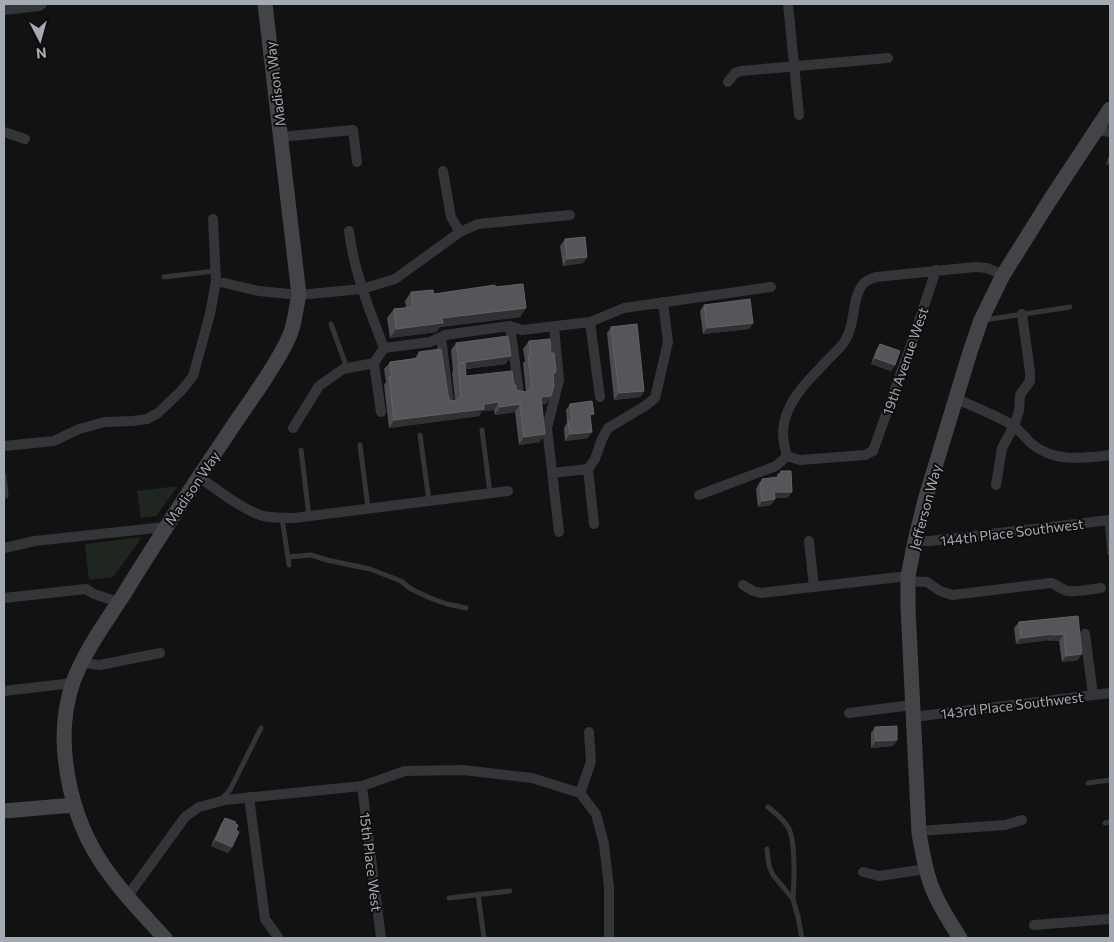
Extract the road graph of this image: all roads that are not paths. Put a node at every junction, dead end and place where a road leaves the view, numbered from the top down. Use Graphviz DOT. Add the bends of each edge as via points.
graph roads {
  1 [pos="42,4"];
  2 [pos="265,4"];
  3 [pos="788,4"];
  4 [pos="4,10"];
  5 [pos="888,58"];
  6 [pos="794,65"];
  7 [pos="728,82"];
  8 [pos="1110,109"];
  9 [pos="799,115"];
  10 [pos="1103,131"];
  11 [pos="4,132"];
  12 [pos="281,137"];
  13 [pos="25,139"];
  14 [pos="357,162"];
  15 [pos="443,171"];
  16 [pos="570,215"];
  17 [pos="213,219"];
  18 [pos="349,231"];
  19 [pos="460,232"];
  20 [pos="936,270"];
  21 [pos="1003,275"];
  22 [pos="215,276"];
  23 [pos="164,277"];
  24 [pos="771,288"];
  25 [pos="362,289"];
  26 [pos="299,295"];
  27 [pos="663,302"];
  28 [pos="1070,308"];
  29 [pos="1022,314"];
  30 [pos="981,320"];
  31 [pos="590,322"];
  32 [pos="331,324"];
  33 [pos="510,326"];
  34 [pos="554,326"];
  35 [pos="441,337"];
  36 [pos="384,348"];
  37 [pos="374,363"];
  38 [pos="345,369"];
  39 [pos="519,394"];
  40 [pos="600,397"];
  41 [pos="956,399"];
  42 [pos="449,402"];
  43 [pos="380,412"];
  44 [pos="1014,426"];
  45 [pos="293,428"];
  46 [pos="482,430"];
  47 [pos="420,435"];
  48 [pos="360,445"];
  49 [pos="4,446"];
  50 [pos="301,450"];
  51 [pos="1110,454"];
  52 [pos="787,456"];
  53 [pos="588,469"];
  54 [pos="552,473"];
  55 [pos="4,475"];
  56 [pos="199,477"];
  57 [pos="996,485"];
  58 [pos="508,491"];
  59 [pos="490,493"];
  60 [pos="699,495"];
  61 [pos="6,496"];
  62 [pos="429,501"];
  63 [pos="368,508"];
  64 [pos="309,516"];
  65 [pos="282,518"];
  66 [pos="1108,520"];
  67 [pos="594,524"];
  68 [pos="165,527"];
  69 [pos="559,532"];
  70 [pos="809,541"];
  71 [pos="915,542"];
  72 [pos="4,548"];
  73 [pos="1110,553"];
  74 [pos="288,556"];
  75 [pos="289,564"];
  76 [pos="908,579"];
  77 [pos="743,586"];
  78 [pos="814,587"];
  79 [pos="1101,588"];
  80 [pos="4,598"];
  81 [pos="118,602"];
  82 [pos="466,608"];
  83 [pos="1085,634"];
  84 [pos="160,654"];
  85 [pos="82,661"];
  86 [pos="73,683"];
  87 [pos="4,691"];
  88 [pos="1110,693"];
  89 [pos="1093,695"];
  90 [pos="912,711"];
  91 [pos="850,713"];
  92 [pos="261,728"];
  93 [pos="589,732"];
  94 [pos="1110,780"];
  95 [pos="1088,782"];
  96 [pos="362,786"];
  97 [pos="580,793"];
  98 [pos="249,797"];
  99 [pos="222,801"];
  100 [pos="74,805"];
  101 [pos="768,807"];
  102 [pos="4,811"];
  103 [pos="1022,820"];
  104 [pos="919,831"];
  105 [pos="766,849"];
  106 [pos="926,869"];
  107 [pos="863,872"];
  108 [pos="510,891"];
  109 [pos="478,894"];
  110 [pos="127,897"];
  111 [pos="449,898"];
  112 [pos="793,899"];
  113 [pos="1110,919"];
  114 [pos="1034,925"];
  115 [pos="278,937"];
  116 [pos="165,938"];
  117 [pos="381,938"];
  118 [pos="484,938"];
  119 [pos="609,938"];
  120 [pos="802,938"];
  121 [pos="960,938"];
  1 -- 4 [label="street"];
  2 -- 12 [label="street, Madison Way"];
  3 -- 6 [label="street"];
  5 -- 6 [label="street"];
  6 -- 7 [label="street" via="741,70"];
  6 -- 9 [label="street"];
  8 -- 10 [label="street, Jefferson Way"];
  10 -- 21 [label="street, Jefferson Way" via="1050,200"];
  11 -- 13 [label="street"];
  12 -- 14 [label="street" via="353,130"];
  12 -- 26 [label="street, Madison Way"];
  15 -- 19 [label="street" via="451,217"];
  16 -- 19 [label="street" via="478,224"];
  17 -- 22 [label="street"];
  18 -- 25 [label="street"];
  19 -- 25 [label="street" via="395,279"];
  20 -- 21 [label="street" via="975,266"];
  20 -- 52 [label="street" via="876,277 862,285 848,337 798,394 786,413 783,434"];
  20 -- 52 [label="street, 19th Avenue West" via="873,451 865,455 800,460"];
  21 -- 30 [label="street, Jefferson Way"];
  22 -- 23 [label="lane"];
  22 -- 26 [label="street" via="259,291"];
  22 -- 49 [label="street" via="210,314 193,376 158,413 133,421 105,422 79,429 54,441"];
  24 -- 27 [label="street"];
  25 -- 26 [label="street"];
  25 -- 36 [label="street"];
  26 -- 56 [label="street, Madison Way" via="291,332 275,364"];
  27 -- 31 [label="street" via="624,308"];
  27 -- 53 [label="street" via="668,342 655,398 608,428"];
  28 -- 29 [label="lane"];
  29 -- 30 [label="lane"];
  29 -- 44 [label="street" via="1030,381 1020,395"];
  30 -- 41 [label="street, Jefferson Way"];
  31 -- 34 [label="street"];
  31 -- 40 [label="street"];
  32 -- 38 [label="lane"];
  33 -- 34 [label="street" via="522,330"];
  33 -- 35 [label="street"];
  33 -- 39 [label="street"];
  34 -- 54 [label="street" via="559,380 547,428"];
  35 -- 36 [label="street" via="430,342"];
  35 -- 42 [label="street"];
  36 -- 37 [label="street"];
  37 -- 38 [label="street"];
  37 -- 43 [label="street"];
  38 -- 45 [label="street" via="319,386"];
  41 -- 44 [label="street"];
  41 -- 71 [label="street, Jefferson Way"];
  44 -- 51 [label="street" via="1033,445 1059,456 1079,458"];
  44 -- 57 [label="street" via="1002,448"];
  46 -- 59 [label="lane"];
  47 -- 62 [label="lane"];
  48 -- 63 [label="lane"];
  50 -- 64 [label="lane"];
  52 -- 60 [label="street" via="776,466"];
  53 -- 54 [label="street"];
  53 -- 67 [label="street"];
  54 -- 69 [label="street"];
  55 -- 61 [label="lane"];
  56 -- 65 [label="street" via="246,508"];
  56 -- 68 [label="street, Madison Way"];
  58 -- 59 [label="street"];
  59 -- 62 [label="street"];
  62 -- 63 [label="street"];
  63 -- 64 [label="street"];
  64 -- 65 [label="street"];
  65 -- 74 [label="lane"];
  66 -- 71 [label="street, 144th Place Southwest"];
  66 -- 73 [label="lane"];
  68 -- 72 [label="street" via="35,541"];
  68 -- 81 [label="street, Madison Way"];
  70 -- 78 [label="street"];
  71 -- 76 [label="street, Jefferson Way"];
  74 -- 75 [label="lane"];
  74 -- 82 [label="lane" via="311,555 370,570 401,581 411,590 430,598"];
  76 -- 78 [label="street"];
  76 -- 79 [label="street" via="927,582 952,595 1051,582 1068,591"];
  76 -- 90 [label="street, Jefferson Way"];
  77 -- 78 [label="street" via="761,593"];
  80 -- 81 [label="street" via="86,589"];
  81 -- 85 [label="street, Madison Way"];
  83 -- 89 [label="street"];
  84 -- 85 [label="street" via="100,665"];
  85 -- 86 [label="street, Madison Way"];
  86 -- 87 [label="street"];
  86 -- 100 [label="street, Madison Way" via="64,731"];
  88 -- 89 [label="street, 143rd Place Southwest"];
  89 -- 90 [label="street, 143rd Place Southwest"];
  90 -- 91 [label="street, 143rd Place Southwest"];
  90 -- 104 [label="street, Jefferson Way"];
  92 -- 99 [label="lane"];
  93 -- 97 [label="street" via="591,762"];
  94 -- 95 [label="lane"];
  96 -- 97 [label="street" via="405,771 463,770 532,778"];
  96 -- 98 [label="street"];
  96 -- 117 [label="street, 15th Place West"];
  97 -- 119 [label="street" via="596,814 604,844 609,888"];
  98 -- 99 [label="street"];
  98 -- 115 [label="street" via="265,919"];
  99 -- 110 [label="street" via="199,807 185,818"];
  100 -- 102 [label="street"];
  100 -- 110 [label="street, Madison Way" via="94,852"];
  101 -- 112 [label="lane" via="790,830 795,876"];
  103 -- 104 [label="street" via="1004,825"];
  104 -- 106 [label="street, Jefferson Way"];
  105 -- 112 [label="lane" via="771,870"];
  106 -- 107 [label="street" via="879,876"];
  106 -- 121 [label="street, Jefferson Way" via="944,914"];
  108 -- 109 [label="lane"];
  109 -- 111 [label="lane"];
  109 -- 118 [label="lane"];
  110 -- 116 [label="street, Madison Way"];
  112 -- 120 [label="lane"];
  113 -- 114 [label="street"];
}
